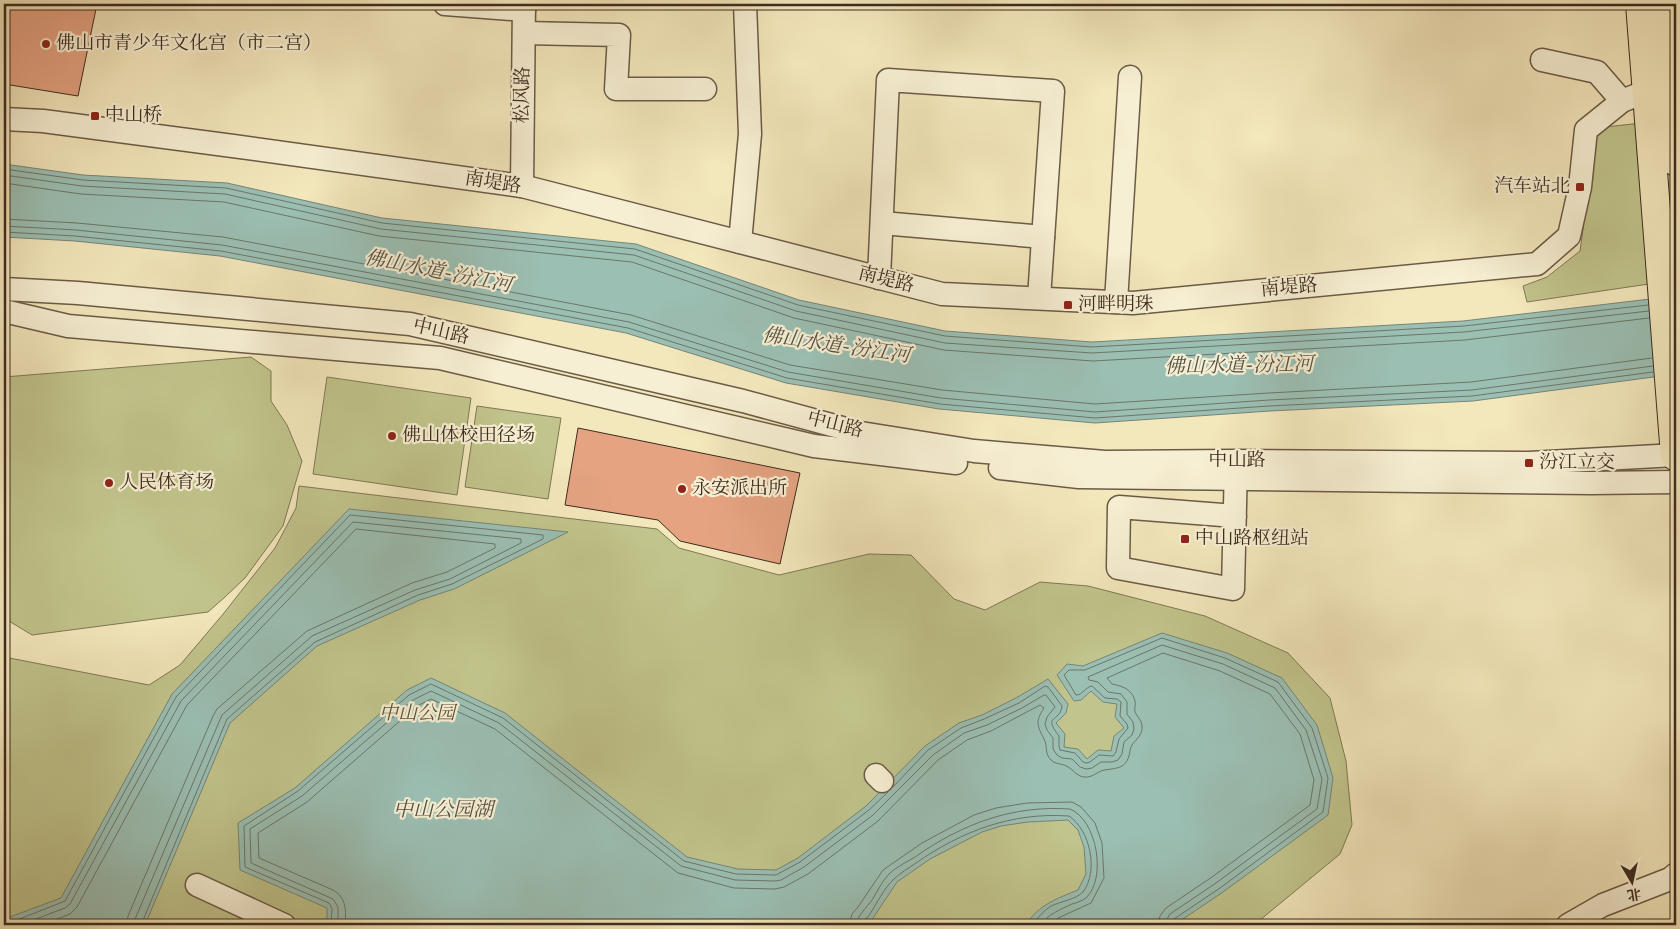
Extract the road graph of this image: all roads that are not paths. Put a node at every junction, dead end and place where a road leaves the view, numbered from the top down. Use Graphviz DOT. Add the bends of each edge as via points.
graph roads {
  1 [pos="445,4"];
  2 [pos="745,4"];
  3 [pos="1640,4"];
  4 [pos="1663,4"];
  5 [pos="524,7"];
  6 [pos="524,33"];
  7 [pos="1542,60"];
  8 [pos="1130,76"];
  9 [pos="705,89"];
  10 [pos="1646,95"];
  11 [pos="4,119"];
  12 [pos="1676,155"];
  13 [pos="1676,162"];
  14 [pos="522,186"];
  15 [pos="882,223"];
  16 [pos="1043,237"];
  17 [pos="740,242"];
  18 [pos="879,278"];
  19 [pos="4,289"];
  20 [pos="1039,298"];
  21 [pos="1116,302"];
  22 [pos="4,311"];
  23 [pos="1676,465"];
  24 [pos="1236,470"];
  25 [pos="1234,516"];
  26 [pos="1676,874"];
  27 [pos="197,885"];
  28 [pos="284,925"];
  29 [pos="1568,925"];
  1 -- 5 [label="street"];
  2 -- 17 [label="street" via="750,134"];
  3 -- 10 [label="main road"];
  4 -- 10 [label="main road"];
  5 -- 6 [label="street, 松风路"];
  6 -- 9 [label="street" via="619,35 616,90"];
  6 -- 14 [label="street, 松风路"];
  7 -- 10 [label="street" via="1597,72"];
  8 -- 21 [label="street"];
  10 -- 12 [label="main road"];
  10 -- 21 [label="street, 南堤路" via="1586,130 1580,187 1569,236 1537,264"];
  10 -- 23 [label="main road"];
  11 -- 14 [label="street, 南堤路" via="43,121"];
  12 -- 13 [label="main road"];
  14 -- 17 [label="street, 南堤路"];
  15 -- 16 [label="street"];
  15 -- 16 [label="street" via="888,80 1053,91"];
  15 -- 18 [label="street"];
  16 -- 20 [label="street"];
  17 -- 18 [label="street, 南堤路"];
  18 -- 20 [label="street, 南堤路" via="942,294"];
  19 -- 24 [label="street, 中山路" via="410,324 742,401 861,433 974,451"];
  20 -- 21 [label="street, 南堤路"];
  22 -- 24 [label="street, 中山路" via="68,326 440,358 814,446 1079,478"];
  23 -- 24 [label="street, 中山路" via="1529,463"];
  24 -- 25 [label="street"];
  25 -- 25 [label="street" via="1118,507 1118,568 1232,589"];
  26 -- 29 [label="street" via="1603,905"];
  27 -- 28 [label="street"];
}
